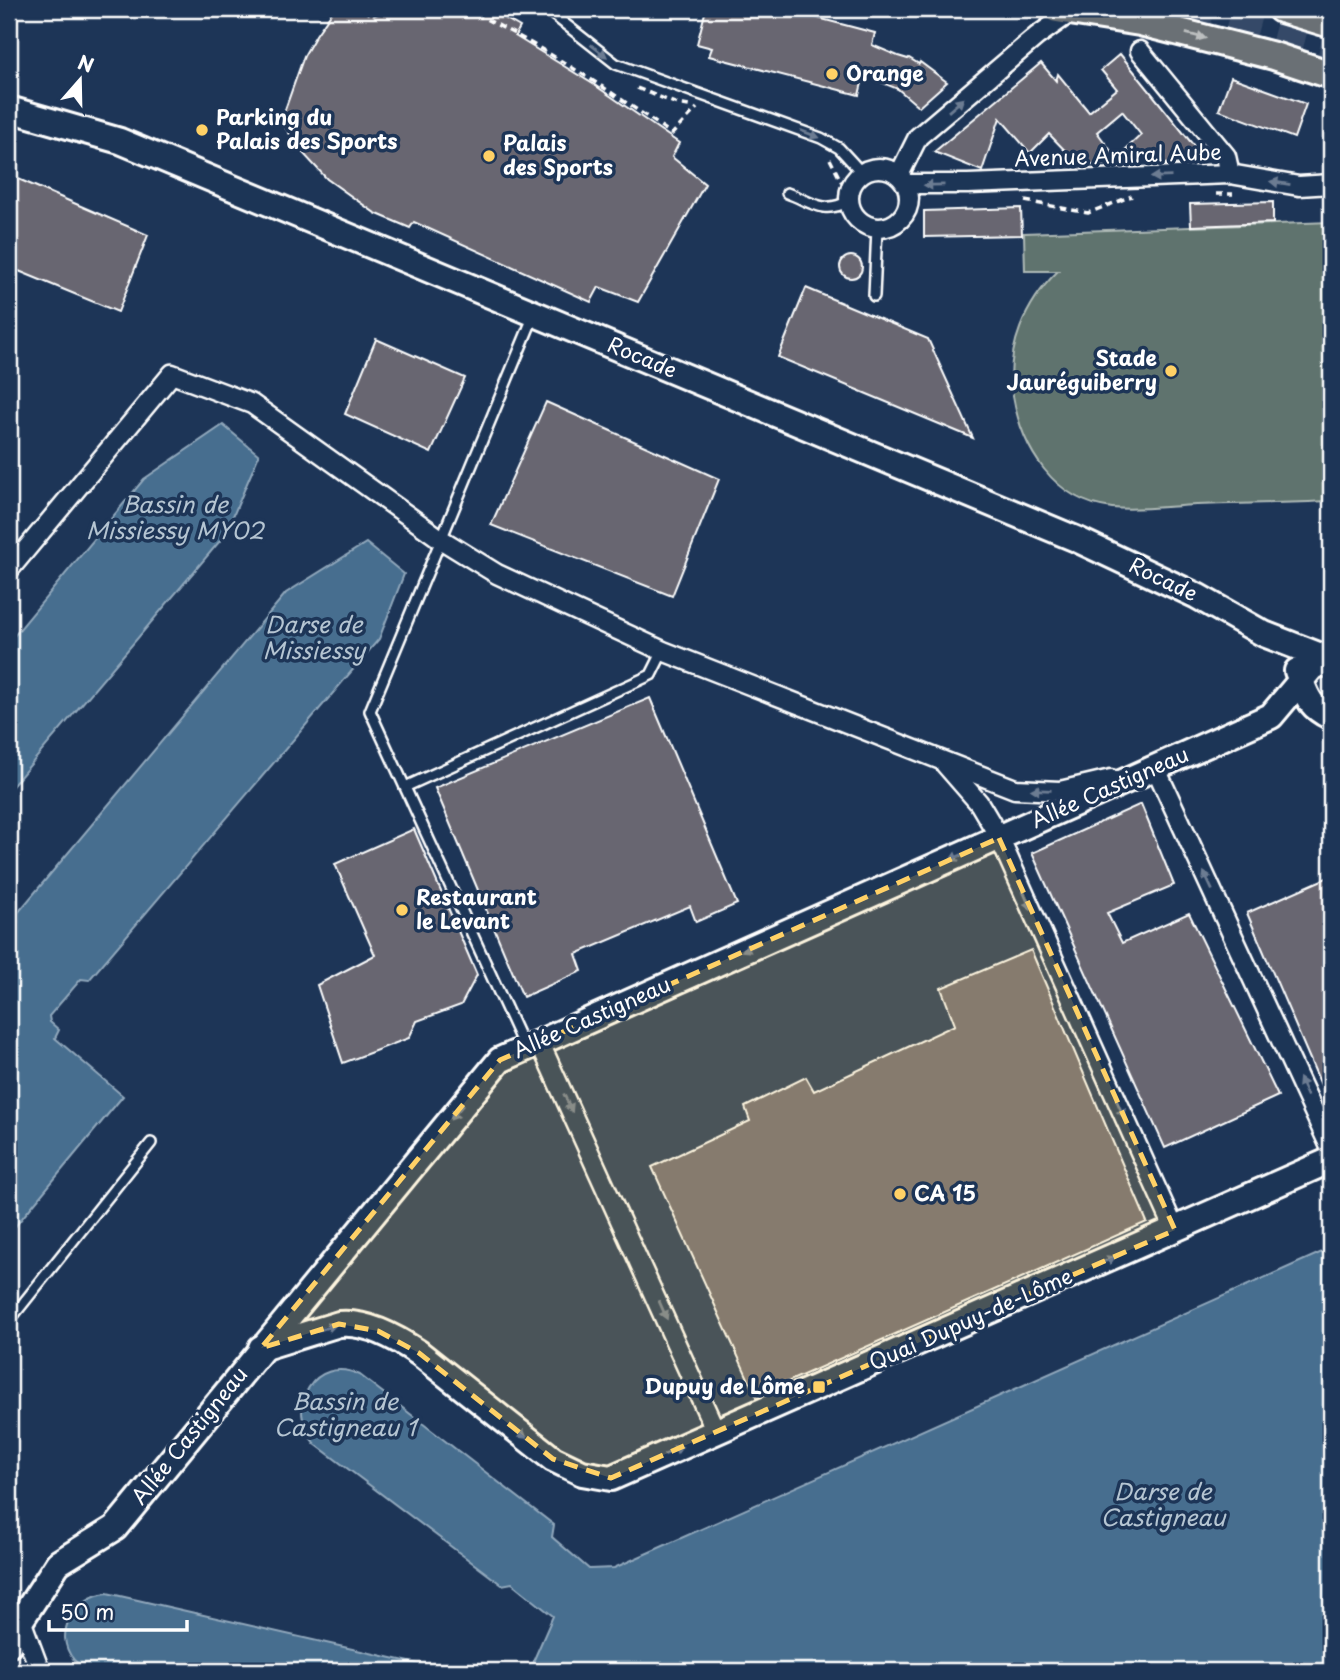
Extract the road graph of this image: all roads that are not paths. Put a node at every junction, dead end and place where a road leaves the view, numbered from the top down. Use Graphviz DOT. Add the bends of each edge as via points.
graph roads {
  1 [pos="546,9"];
  2 [pos="1065,9"];
  3 [pos="1282,9"];
  4 [pos="1331,24"];
  5 [pos="1140,51"];
  6 [pos="1331,75"];
  7 [pos="9,109"];
  8 [pos="862,173"];
  9 [pos="1230,174"];
  10 [pos="902,180"];
  11 [pos="1331,184"];
  12 [pos="788,193"];
  13 [pos="849,201"];
  14 [pos="877,228"];
  15 [pos="874,296"];
  16 [pos="535,313"];
  17 [pos="442,540"];
  18 [pos="9,570"];
  19 [pos="1264,634"];
  20 [pos="663,651"];
  21 [pos="1331,661"];
  22 [pos="1301,680"];
  23 [pos="1271,716"];
  24 [pos="1331,717"];
  25 [pos="943,761"];
  26 [pos="1156,768"];
  27 [pos="405,787"];
  28 [pos="999,838"];
  29 [pos="532,1045"];
  30 [pos="151,1143"];
  31 [pos="1331,1150"];
  32 [pos="1331,1160"];
  33 [pos="1175,1230"];
  34 [pos="9,1321"];
  35 [pos="261,1348"];
  36 [pos="716,1432"];
  37 [pos="20,1620"];
  38 [pos="9,1644"];
  39 [pos="40,1671"];
  1 -- 8 [label="lane, one-way" via="616,64 821,138 839,148"];
  2 -- 6 [label="main road, one-way" via="1140,22"];
  10 -- 2 [label="street, one-way" via="918,137"];
  3 -- 4 [label="main road"];
  5 -- 9 [label="street" via="1226,156"];
  7 -- 16 [label="street, Rocade" via="120,141"];
  8 -- 10 [label="street" via="881,168"];
  8 -- 13 [label="street" via="851,187"];
  9 -- 10 [label="street, Avenue Amiral Aube, one-way" via="968,184"];
  11 -- 9 [label="street, Avenue Amiral Aube, one-way" via="1299,186"];
  10 -- 14 [label="street" via="909,199 903,217"];
  12 -- 13 [label="lane" via="821,208"];
  13 -- 14 [label="street" via="855,216"];
  14 -- 15 [label="lane"];
  16 -- 17 [label="lane"];
  16 -- 19 [label="street, Rocade" via="1076,539 1197,596"];
  17 -- 18 [label="street" via="252,404 172,374"];
  17 -- 20 [label="street" via="498,574"];
  17 -- 27 [label="lane" via="370,710"];
  19 -- 21 [label="street"];
  19 -- 22 [label="street" via="1292,662"];
  20 -- 25 [label="street"];
  20 -- 27 [label="lane" via="651,675"];
  21 -- 22 [label="street" via="1313,666"];
  22 -- 23 [label="street"];
  22 -- 24 [label="street" via="1311,704"];
  23 -- 24 [label="street"];
  23 -- 26 [label="street, Allée Castigneau"];
  26 -- 25 [label="street, one-way" via="1060,791 1015,789"];
  25 -- 28 [label="street" via="979,803"];
  26 -- 28 [label="street, Allée Castigneau"];
  31 -- 26 [label="street, one-way"];
  27 -- 29 [label="lane"];
  28 -- 29 [label="street, Allée Castigneau, one-way"];
  28 -- 33 [label="street, one-way"];
  29 -- 35 [label="street, Allée Castigneau, one-way" via="500,1060"];
  29 -- 36 [label="street, one-way"];
  30 -- 34 [label="lane"];
  32 -- 33 [label="street, Quai Dupuy-de-Lôme"];
  36 -- 33 [label="street, Quai Dupuy-de-Lôme, one-way"];
  35 -- 36 [label="street, Quai Dupuy-de-Lôme, one-way" via="339,1324 378,1331 405,1343 553,1459 582,1473 611,1478"];
  35 -- 37 [label="street, Allée Castigneau" via="115,1528 58,1563"];
  37 -- 38 [label="street, Allée Castigneau"];
  37 -- 39 [label="street"];
}
